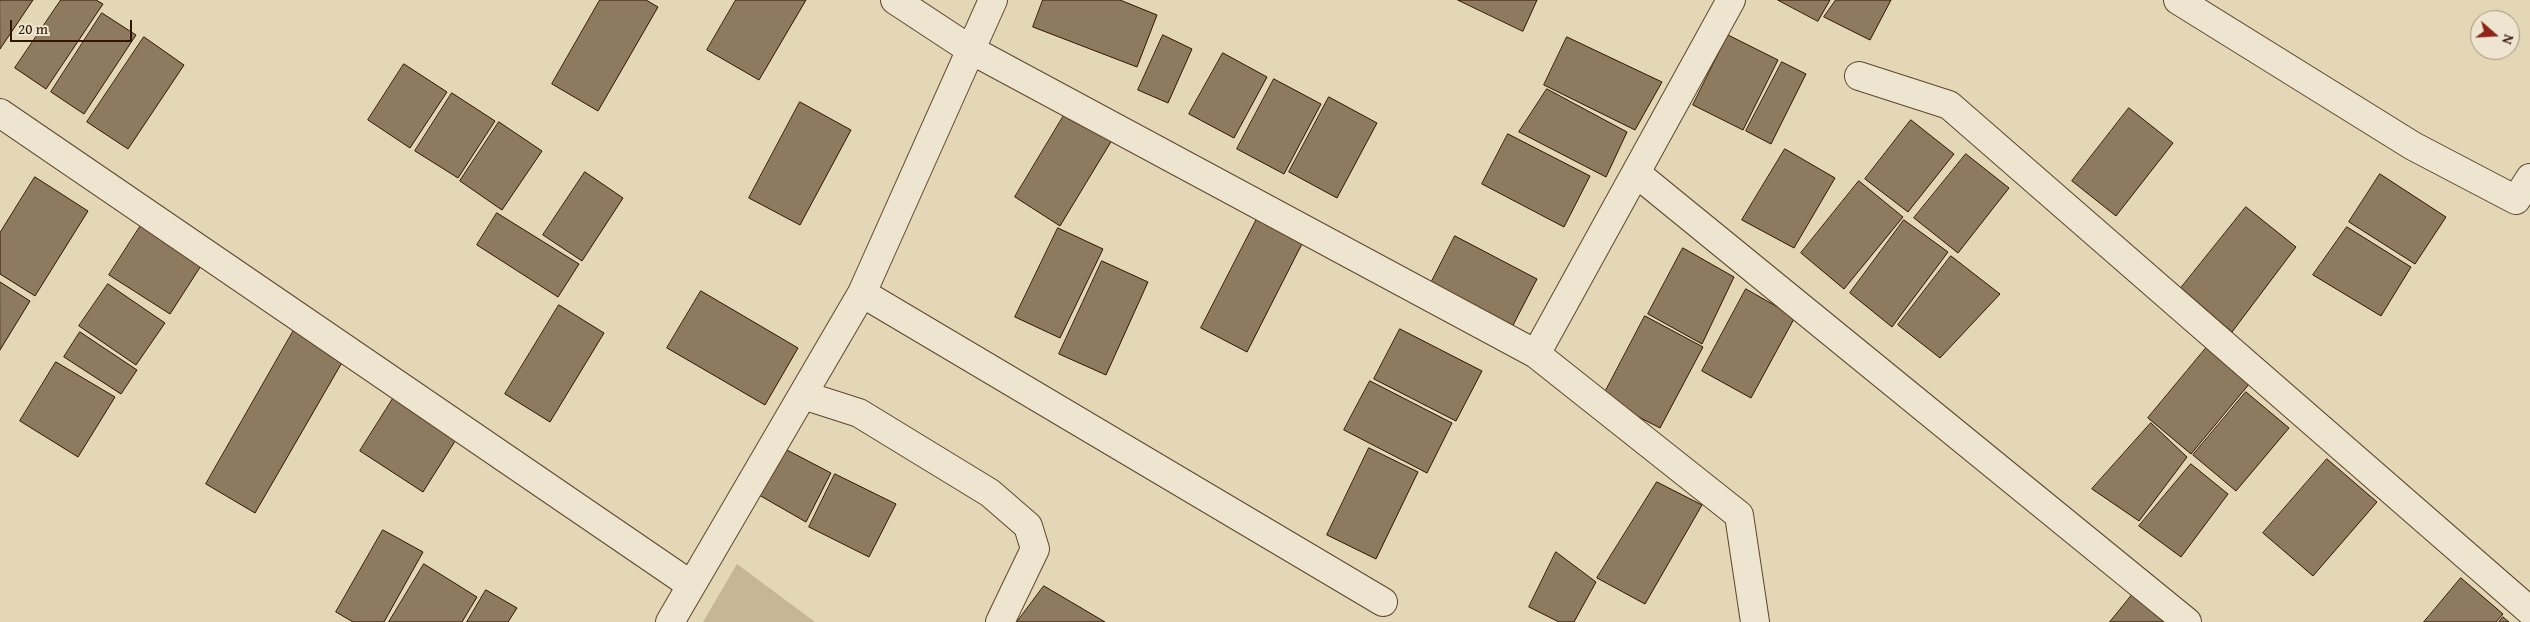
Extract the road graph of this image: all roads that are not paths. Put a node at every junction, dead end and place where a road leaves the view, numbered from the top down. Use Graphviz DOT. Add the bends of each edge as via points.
graph roads {
  1 [pos="895,0"];
  2 [pos="993,0"];
  3 [pos="1731,0"];
  4 [pos="2178,0"];
  5 [pos="970,50"];
  6 [pos="1859,76"];
  7 [pos="0,113"];
  8 [pos="1636,173"];
  9 [pos="2530,178"];
  10 [pos="862,293"];
  11 [pos="1536,354"];
  12 [pos="803,395"];
  13 [pos="692,585"];
  14 [pos="1383,602"];
  15 [pos="2530,611"];
  16 [pos="670,622"];
  17 [pos="1000,622"];
  18 [pos="1756,622"];
  19 [pos="2187,622"];
  1 -- 5 [label="street"];
  2 -- 5 [label="street"];
  3 -- 8 [label="street"];
  4 -- 9 [label="street" via="2413,146 2516,200"];
  5 -- 10 [label="street"];
  5 -- 11 [label="street"];
  6 -- 15 [label="street" via="1949,105"];
  7 -- 13 [label="street"];
  8 -- 11 [label="street"];
  8 -- 19 [label="street"];
  10 -- 12 [label="street"];
  10 -- 14 [label="street"];
  11 -- 18 [label="street" via="1739,515"];
  12 -- 13 [label="street"];
  12 -- 17 [label="street" via="859,414 917,447 990,493 1028,526 1035,550"];
  13 -- 16 [label="street"];
}
